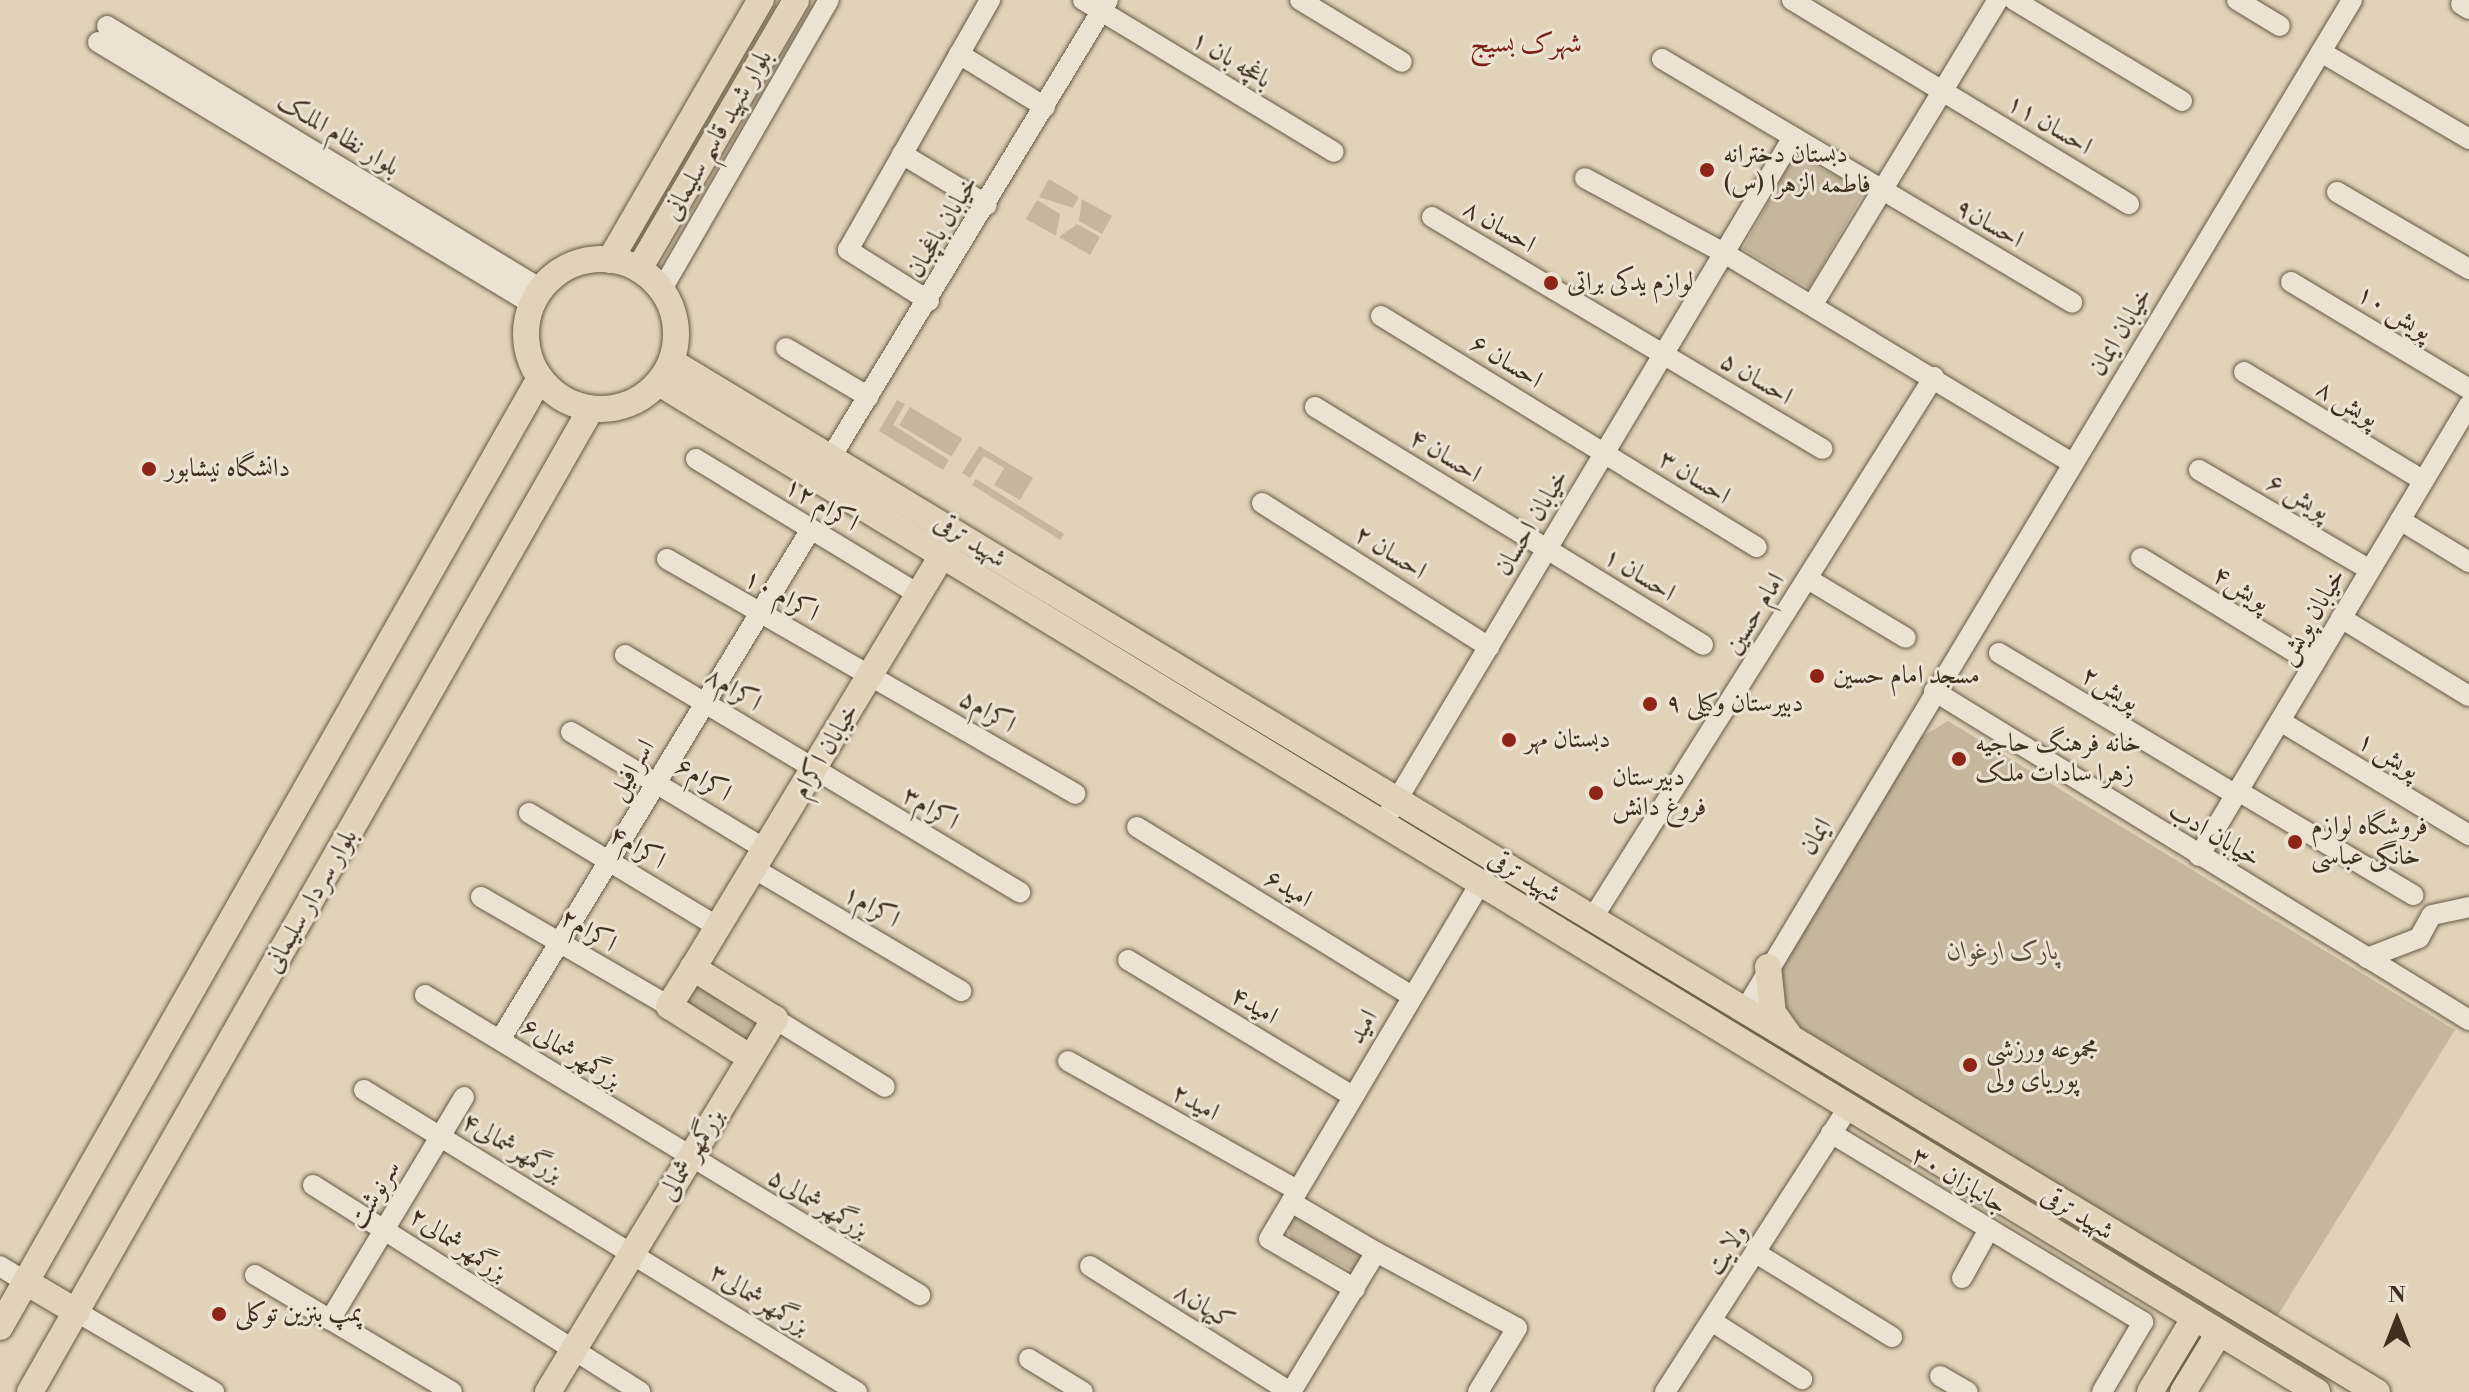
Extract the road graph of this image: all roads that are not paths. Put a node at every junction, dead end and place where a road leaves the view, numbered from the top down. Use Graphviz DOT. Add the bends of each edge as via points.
graph roads {
  1 [pos="761,0"];
  2 [pos="796,0"];
  3 [pos="829,0"];
  4 [pos="990,0"];
  5 [pos="1083,0"];
  6 [pos="1300,0"];
  7 [pos="1792,0"];
  8 [pos="1998,0"];
  9 [pos="2014,0"];
  10 [pos="2237,0"];
  11 [pos="2352,0"];
  12 [pos="1105,6"];
  13 [pos="2280,26"];
  14 [pos="102,34"];
  15 [pos="2321,52"];
  16 [pos="959,54"];
  17 [pos="1662,59"];
  18 [pos="1402,62"];
  19 [pos="1942,91"];
  20 [pos="2182,101"];
  21 [pos="1045,107"];
  22 [pos="2460,134"];
  23 [pos="1793,137"];
  24 [pos="1334,152"];
  25 [pos="902,154"];
  26 [pos="1585,178"];
  27 [pos="1881,190"];
  28 [pos="2337,192"];
  29 [pos="2129,204"];
  30 [pos="987,205"];
  31 [pos="1432,217"];
  32 [pos="1724,253"];
  33 [pos="610,260"];
  34 [pos="639,269"];
  35 [pos="2469,269"];
  36 [pos="2291,282"];
  37 [pos="662,289"];
  38 [pos="537,297"];
  39 [pos="929,301"];
  40 [pos="2072,302"];
  41 [pos="1813,304"];
  42 [pos="1381,316"];
  43 [pos="786,348"];
  44 [pos="1663,355"];
  45 [pos="665,372"];
  46 [pos="2244,372"];
  47 [pos="1934,377"];
  48 [pos="540,378"];
  49 [pos="2469,389"];
  50 [pos="869,397"];
  51 [pos="1315,407"];
  52 [pos="591,409"];
  53 [pos="2466,416"];
  54 [pos="1822,449"];
  55 [pos="1604,453"];
  56 [pos="696,459"];
  57 [pos="2072,463"];
  58 [pos="825,467"];
  59 [pos="2199,470"];
  60 [pos="2424,481"];
  61 [pos="1262,503"];
  62 [pos="2400,520"];
  63 [pos="811,529"];
  64 [pos="950,543"];
  65 [pos="1757,547"];
  66 [pos="1547,549"];
  67 [pos="2141,558"];
  68 [pos="667,559"];
  69 [pos="2469,562"];
  70 [pos="2370,570"];
  71 [pos="1808,579"];
  72 [pos="920,595"];
  73 [pos="757,614"];
  74 [pos="2341,618"];
  75 [pos="1906,638"];
  76 [pos="1703,645"];
  77 [pos="1489,647"];
  78 [pos="1999,653"];
  79 [pos="625,655"];
  80 [pos="2314,664"];
  81 [pos="872,674"];
  82 [pos="1934,691"];
  83 [pos="2469,696"];
  84 [pos="704,702"];
  85 [pos="2280,721"];
  86 [pos="571,732"];
  87 [pos="814,771"];
  88 [pos="656,781"];
  89 [pos="2237,793"];
  90 [pos="1075,794"];
  91 [pos="1391,810"];
  92 [pos="529,813"];
  93 [pos="1137,827"];
  94 [pos="2469,835"];
  95 [pos="2199,856"];
  96 [pos="759,858"];
  97 [pos="608,861"];
  98 [pos="1482,880"];
  99 [pos="1020,892"];
  100 [pos="2413,895"];
  101 [pos="481,897"];
  102 [pos="2469,907"];
  103 [pos="1592,919"];
  104 [pos="718,927"];
  105 [pos="558,943"];
  106 [pos="2367,958"];
  107 [pos="1128,960"];
  108 [pos="1768,967"];
  109 [pos="693,968"];
  110 [pos="961,991"];
  111 [pos="425,995"];
  112 [pos="1412,996"];
  113 [pos="669,1006"];
  114 [pos="1745,1010"];
  115 [pos="775,1019"];
  116 [pos="2469,1020"];
  117 [pos="500,1040"];
  118 [pos="1792,1040"];
  119 [pos="751,1058"];
  120 [pos="1068,1061"];
  121 [pos="885,1087"];
  122 [pos="364,1090"];
  123 [pos="1353,1096"];
  124 [pos="464,1097"];
  125 [pos="1850,1105"];
  126 [pos="1831,1133"];
  127 [pos="441,1136"];
  128 [pos="690,1157"];
  129 [pos="313,1185"];
  130 [pos="1294,1196"];
  131 [pos="2052,1214"];
  132 [pos="386,1228"];
  133 [pos="1989,1229"];
  134 [pos="632,1251"];
  135 [pos="1376,1252"];
  136 [pos="1756,1253"];
  137 [pos="0,1266"];
  138 [pos="1090,1266"];
  139 [pos="255,1275"];
  140 [pos="1962,1278"];
  141 [pos="26,1282"];
  142 [pos="1355,1289"];
  143 [pos="920,1295"];
  144 [pos="77,1312"];
  145 [pos="2195,1317"];
  146 [pos="330,1320"];
  147 [pos="1713,1322"];
  148 [pos="0,1327"];
  149 [pos="2219,1333"];
  150 [pos="1892,1337"];
  151 [pos="571,1351"];
  152 [pos="1029,1359"];
  153 [pos="1940,1376"];
  154 [pos="1802,1379"];
  155 [pos="30,1392"];
  156 [pos="214,1392"];
  157 [pos="452,1392"];
  158 [pos="548,1392"];
  159 [pos="640,1392"];
  160 [pos="857,1392"];
  161 [pos="1083,1392"];
  162 [pos="1291,1392"];
  163 [pos="1478,1392"];
  164 [pos="1665,1392"];
  165 [pos="1968,1392"];
  166 [pos="2102,1392"];
  167 [pos="2150,1392"];
  168 [pos="2183,1392"];
  169 [pos="2317,1392"];
  170 [pos="2377,1392"];
  1 -- 33 [label="main road, بلوار شهید قاسم سلیمانی"];
  2 -- 34 [label="main road, بلوار شهید قاسم سلیمانی"];
  3 -- 37 [label="street"];
  4 -- 16 [label="street"];
  5 -- 12 [label="street, باغچه بان ۱"];
  6 -- 18 [label="street"];
  7 -- 19 [label="street, احسان ۱۱"];
  8 -- 19 [label="street"];
  9 -- 20 [label="street"];
  10 -- 13 [label="street"];
  11 -- 15 [label="street, خیابان ایمان"];
  12 -- 21 [label="street, خیابان باغچبان"];
  12 -- 24 [label="street, باغچه بان ۱"];
  14 -- 38 [label="street, بلوار نظام الملک"];
  15 -- 22 [label="street"];
  15 -- 57 [label="street, خیابان ایمان"];
  16 -- 21 [label="street"];
  16 -- 25 [label="street"];
  17 -- 23 [label="street"];
  19 -- 27 [label="street"];
  19 -- 29 [label="street, احسان ۱۱"];
  21 -- 30 [label="street, خیابان باغچبان"];
  23 -- 27 [label="street"];
  23 -- 32 [label="street, خیابان احسان"];
  25 -- 30 [label="street"];
  25 -- 39 [label="street" via="848,250"];
  26 -- 32 [label="street"];
  27 -- 40 [label="street, احسان۹"];
  27 -- 41 [label="street"];
  28 -- 35 [label="street"];
  30 -- 39 [label="street, خیابان باغچبان"];
  31 -- 44 [label="street, احسان ۸"];
  32 -- 41 [label="street"];
  32 -- 44 [label="street, خیابان احسان"];
  33 -- 34 [label="main road"];
  33 -- 38 [label="main road" via="572,265"];
  34 -- 37 [label="main road"];
  36 -- 49 [label="street, پویش ۱۰"];
  37 -- 45 [label="main road" via="674,312"];
  38 -- 48 [label="main road" via="527,342"];
  39 -- 50 [label="street, خیابان باغچبان"];
  41 -- 47 [label="street"];
  42 -- 55 [label="street, احسان ۶"];
  43 -- 50 [label="street"];
  44 -- 54 [label="street, احسان ۵"];
  44 -- 55 [label="street, خیابان احسان"];
  45 -- 52 [label="main road" via="640,399"];
  45 -- 58 [label="main road, شهید ترقی"];
  46 -- 60 [label="street, پویش ۸"];
  47 -- 57 [label="street"];
  47 -- 71 [label="street, امام حسین"];
  48 -- 52 [label="main road" via="563,399"];
  48 -- 141 [label="main road"];
  50 -- 58 [label="street, خیابان باغچبان"];
  51 -- 66 [label="street, احسان ۴"];
  52 -- 144 [label="main road, بلوار سردار سلیمانی"];
  53 -- 60 [label="street, خیابان پویش"];
  55 -- 65 [label="street, احسان ۳"];
  55 -- 66 [label="street, خیابان احسان"];
  56 -- 63 [label="street, اکرام ۱۲"];
  57 -- 82 [label="street, خیابان ایمان"];
  58 -- 64 [label="main road, شهید ترقی"];
  59 -- 70 [label="street, پویش ۶"];
  60 -- 62 [label="street, خیابان پویش"];
  61 -- 77 [label="street, احسان ۲"];
  62 -- 69 [label="street"];
  62 -- 70 [label="street, خیابان پویش"];
  63 -- 72 [label="street, اکرام ۱۲"];
  63 -- 73 [label="street, اسرافیل"];
  64 -- 72 [label="main road, خیابان اکرام"];
  64 -- 91 [label="main road, شهید ترقی"];
  66 -- 76 [label="street, احسان ۱"];
  66 -- 77 [label="street, خیابان احسان"];
  67 -- 80 [label="street, پویش۴"];
  68 -- 73 [label="street, اکرام ۱۰"];
  70 -- 74 [label="street, خیابان پویش"];
  71 -- 75 [label="street"];
  71 -- 103 [label="street, امام حسین"];
  72 -- 81 [label="main road, خیابان اکرام"];
  73 -- 81 [label="street, اکرام ۱۰"];
  73 -- 84 [label="street, اسرافیل"];
  74 -- 80 [label="street, خیابان پویش"];
  74 -- 83 [label="street"];
  77 -- 91 [label="street, خیابان احسان"];
  78 -- 89 [label="street, پویش۲"];
  79 -- 84 [label="street, اکرام۸"];
  80 -- 85 [label="street, خیابان پویش"];
  81 -- 87 [label="main road, خیابان اکرام"];
  81 -- 90 [label="street, اکرام۵"];
  82 -- 95 [label="street, خیابان ادب"];
  82 -- 108 [label="street, ایمان"];
  84 -- 87 [label="street, اکرام۸"];
  84 -- 88 [label="street, اسرافیل"];
  85 -- 89 [label="street, خیابان پویش"];
  85 -- 94 [label="street, پویش ۱"];
  86 -- 88 [label="street, اکرام۶"];
  87 -- 96 [label="main road, خیابان اکرام"];
  87 -- 99 [label="street, اکرام۳"];
  88 -- 96 [label="street, اکرام۶"];
  88 -- 97 [label="street, اسرافیل"];
  89 -- 95 [label="street, خیابان پویش"];
  89 -- 100 [label="street, پویش۲"];
  91 -- 98 [label="main road, شهید ترقی"];
  91 -- 103 [label="main road, شهید ترقی"];
  92 -- 97 [label="street, اکرام۴"];
  93 -- 112 [label="street, امید۶"];
  95 -- 106 [label="street, خیابان ادب"];
  96 -- 104 [label="main road, خیابان اکرام"];
  96 -- 110 [label="street, اکرام۱"];
  97 -- 104 [label="street, اکرام۴"];
  97 -- 105 [label="street, اسرافیل"];
  98 -- 112 [label="street, امید"];
  98 -- 125 [label="main road, شهید ترقی"];
  101 -- 105 [label="street, اکرام۲"];
  102 -- 106 [label="street" via="2432,915 2419,938"];
  103 -- 114 [label="main road, شهید ترقی"];
  104 -- 109 [label="main road, خیابان اکرام"];
  105 -- 113 [label="street, اکرام۲"];
  105 -- 117 [label="street, اسرافیل"];
  106 -- 116 [label="street, خیابان ادب"];
  107 -- 123 [label="street, امید۴"];
  108 -- 114 [label="street, ایمان"];
  108 -- 118 [label="main road" via="1773,1013"];
  109 -- 113 [label="main road, خیابان اکرام"];
  109 -- 115 [label="main road"];
  111 -- 117 [label="street, بزرگمهرشمالی۶"];
  112 -- 123 [label="street, امید"];
  113 -- 119 [label="main road"];
  114 -- 118 [label="main road, شهید ترقی"];
  115 -- 119 [label="main road"];
  115 -- 121 [label="street"];
  117 -- 128 [label="street, بزرگمهرشمالی۶"];
  118 -- 131 [label="main road, شهید ترقی"];
  119 -- 128 [label="main road, بزرگمهر شمالی"];
  120 -- 130 [label="street, امید۲"];
  122 -- 127 [label="street, بزرگمهرشمالی۴"];
  123 -- 130 [label="street, امید"];
  124 -- 127 [label="street, سرنوشت"];
  125 -- 126 [label="street, ولایت"];
  125 -- 131 [label="main road, شهید ترقی"];
  126 -- 133 [label="street, جانبازان ۳۰"];
  126 -- 136 [label="street, ولایت"];
  127 -- 132 [label="street, سرنوشت"];
  127 -- 134 [label="street, بزرگمهرشمالی۴"];
  128 -- 134 [label="main road, بزرگمهر شمالی"];
  128 -- 143 [label="street, بزرگمهرشمالی۵"];
  129 -- 132 [label="street, بزرگمهرشمالی۲"];
  130 -- 135 [label="street"];
  130 -- 142 [label="street, امید" via="1269,1239"];
  131 -- 145 [label="main road, شهید ترقی"];
  131 -- 170 [label="main road, شهید ترقی"];
  132 -- 146 [label="street, سرنوشت"];
  132 -- 151 [label="street, بزرگمهرشمالی۲"];
  133 -- 140 [label="street"];
  133 -- 166 [label="street, جانبازان ۳۰" via="2143,1322"];
  134 -- 151 [label="main road, بزرگمهر شمالی"];
  134 -- 160 [label="street, بزرگمهرشمالی۳"];
  135 -- 142 [label="street"];
  135 -- 163 [label="street" via="1517,1328"];
  136 -- 147 [label="street, ولایت"];
  136 -- 150 [label="street"];
  137 -- 141 [label="street"];
  138 -- 162 [label="street, کیهان۸"];
  139 -- 146 [label="street"];
  141 -- 144 [label="main road"];
  141 -- 148 [label="main road"];
  142 -- 162 [label="street"];
  144 -- 155 [label="main road, بلوار سردار سلیمانی"];
  144 -- 156 [label="street"];
  145 -- 149 [label="main road, شهید ترقی"];
  145 -- 167 [label="main road"];
  146 -- 157 [label="street"];
  147 -- 154 [label="street"];
  147 -- 164 [label="street, ولایت"];
  149 -- 168 [label="main road"];
  149 -- 169 [label="main road, شهید ترقی"];
  151 -- 158 [label="main road, بزرگمهر شمالی"];
  151 -- 159 [label="street, بزرگمهرشمالی۲"];
  152 -- 161 [label="street"];
  153 -- 165 [label="street"];
}
